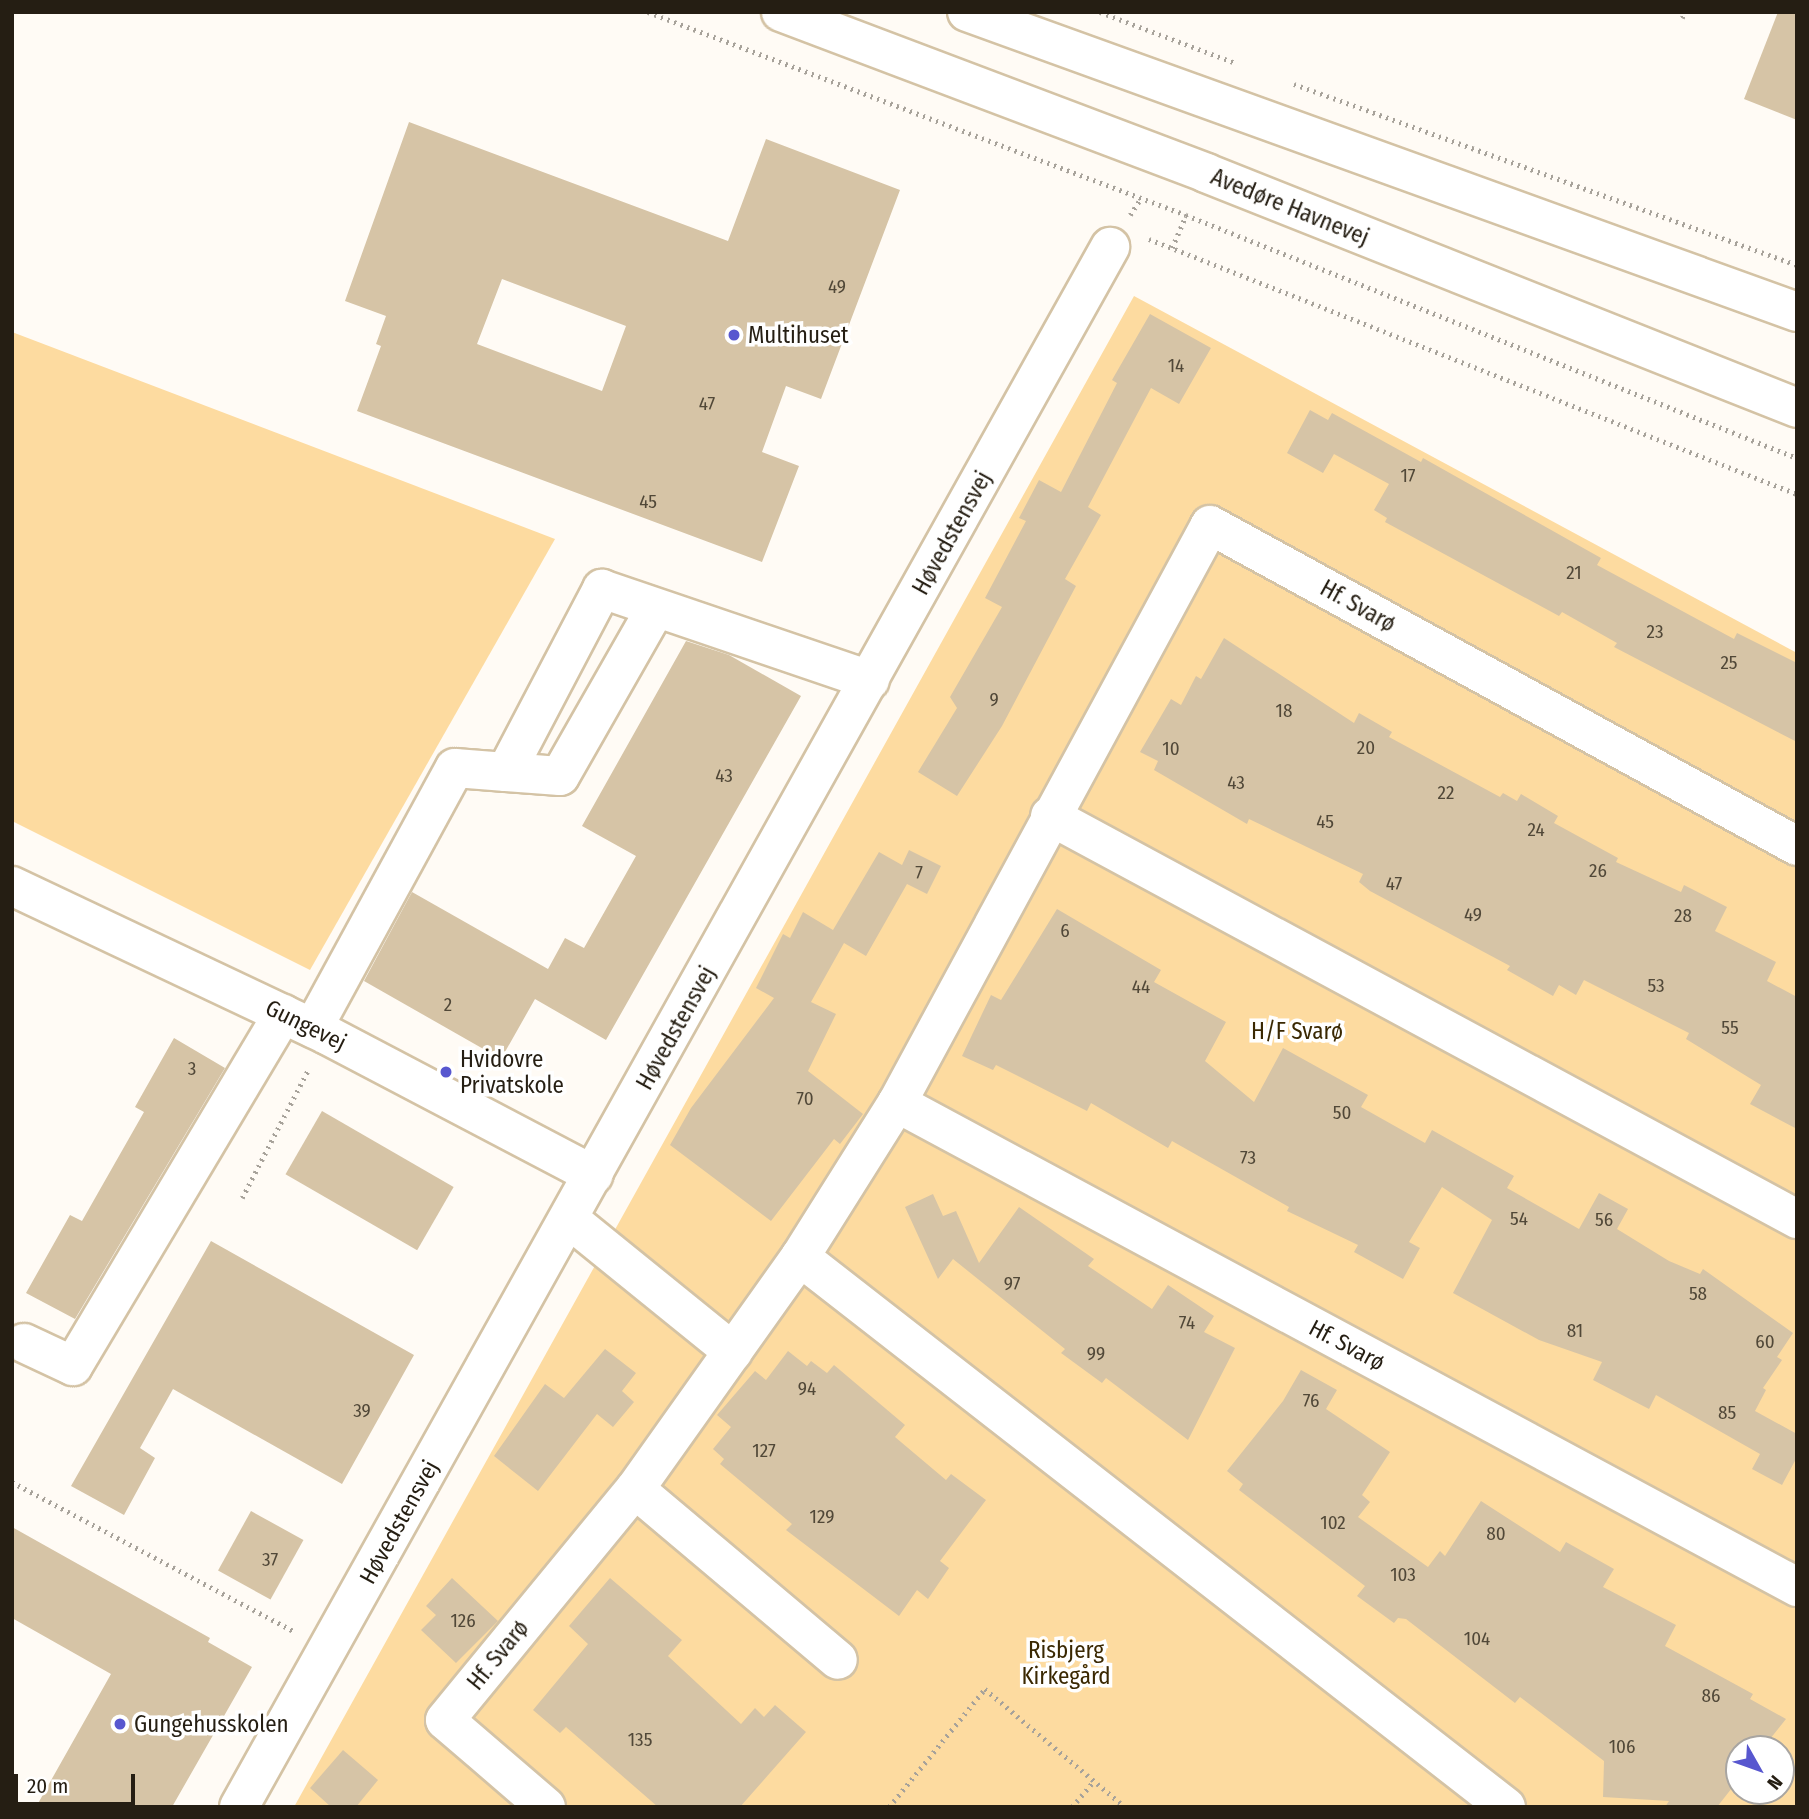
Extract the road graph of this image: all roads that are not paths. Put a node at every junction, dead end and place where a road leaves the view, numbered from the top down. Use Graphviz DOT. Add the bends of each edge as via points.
graph roads {
  1 [pos="781,12"];
  2 [pos="967,12"];
  3 [pos="1110,247"];
  4 [pos="1797,312"];
  5 [pos="1797,408"];
  6 [pos="656,608"];
  7 [pos="870,680"];
  8 [pos="506,772"];
  9 [pos="1050,816"];
  10 [pos="1797,846"];
  11 [pos="12,886"];
  12 [pos="307,1026"];
  13 [pos="897,1103"];
  14 [pos="594,1175"];
  15 [pos="569,1219"];
  16 [pos="1797,1219"];
  17 [pos="800,1257"];
  18 [pos="24,1343"];
  19 [pos="733,1352"];
  20 [pos="635,1489"];
  21 [pos="1797,1587"];
  22 [pos="838,1660"];
  23 [pos="239,1807"];
  24 [pos="546,1807"];
  25 [pos="1506,1807"];
  1 -- 5 [label="street, Avedøre Havnevej" via="1206,173"];
  2 -- 4 [label="street"];
  3 -- 7 [label="street, Høvedstensvej"];
  6 -- 7 [label="street"];
  6 -- 8 [label="street" via="559,776"];
  6 -- 8 [label="street" via="602,589"];
  7 -- 14 [label="street, Høvedstensvej"];
  8 -- 12 [label="street" via="455,768"];
  9 -- 10 [label="street, Hf. Svarø" via="1210,525"];
  9 -- 13 [label="street, Hf. Svarø"];
  9 -- 16 [label="street"];
  11 -- 12 [label="street, Gungevej"];
  12 -- 14 [label="street, Gungevej"];
  12 -- 18 [label="street" via="73,1366"];
  13 -- 17 [label="street, Hf. Svarø"];
  13 -- 21 [label="street, Hf. Svarø"];
  14 -- 15 [label="street, Høvedstensvej"];
  15 -- 19 [label="street"];
  15 -- 23 [label="street, Høvedstensvej"];
  17 -- 19 [label="street, Hf. Svarø"];
  17 -- 25 [label="street"];
  19 -- 20 [label="street, Hf. Svarø"];
  20 -- 22 [label="street"];
  20 -- 24 [label="street, Hf. Svarø" via="445,1720"];
}
